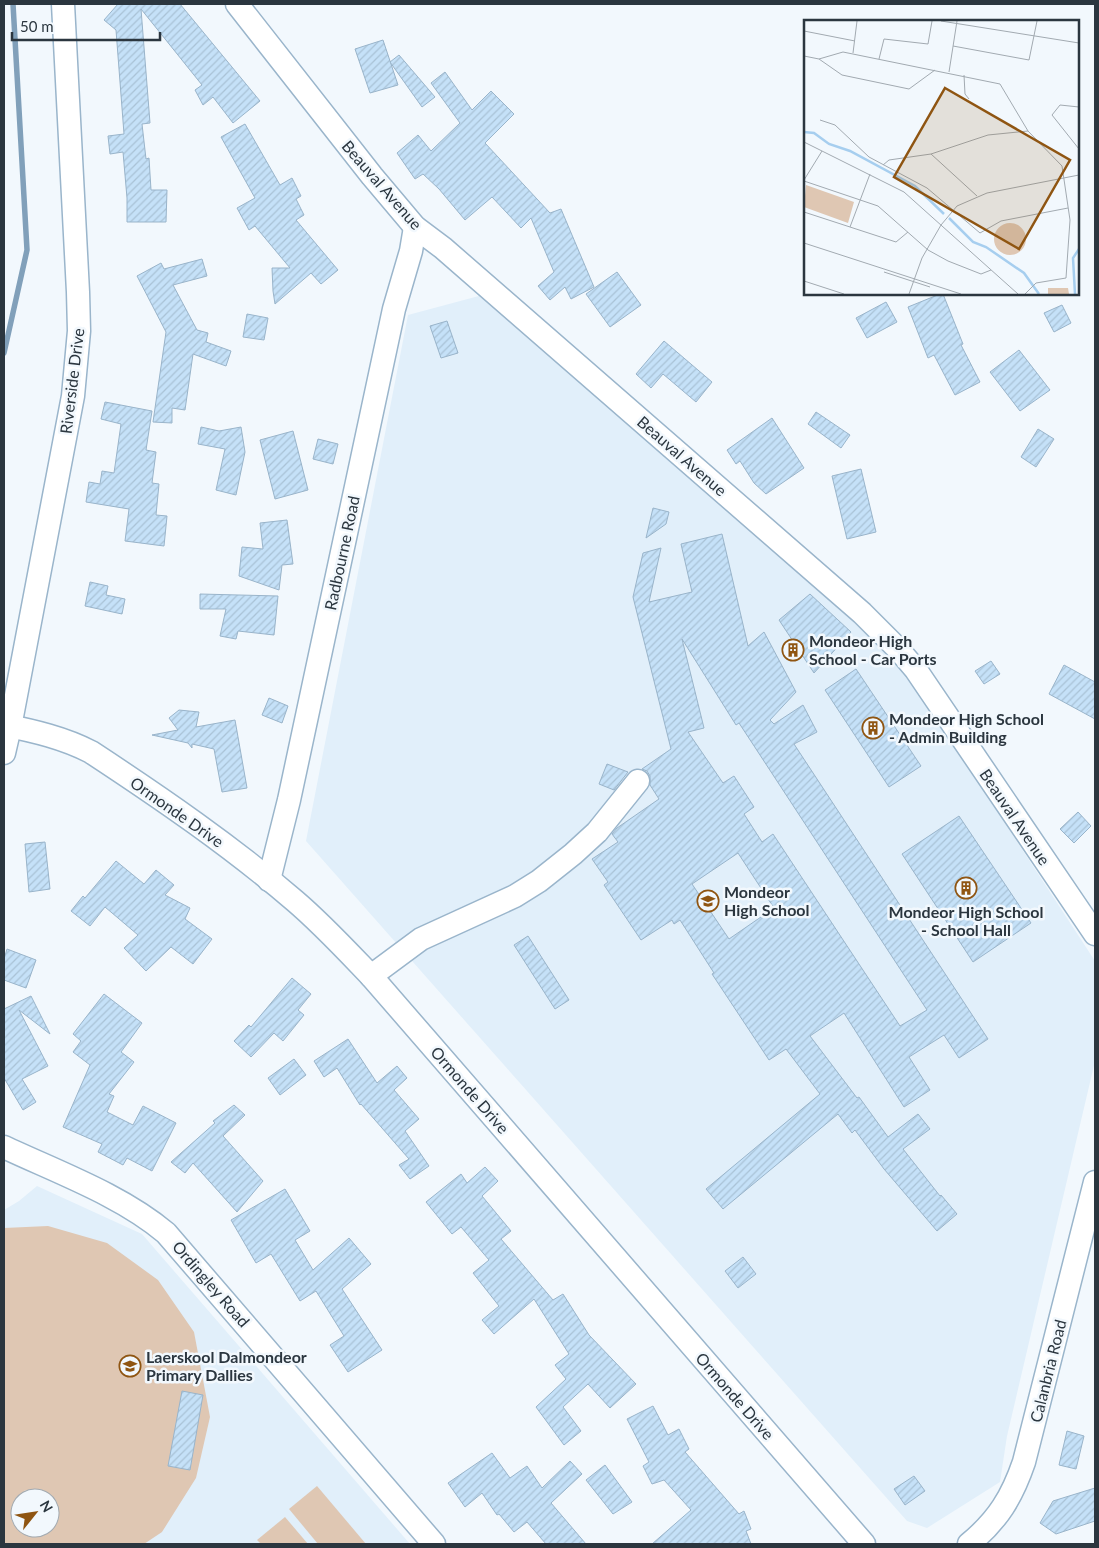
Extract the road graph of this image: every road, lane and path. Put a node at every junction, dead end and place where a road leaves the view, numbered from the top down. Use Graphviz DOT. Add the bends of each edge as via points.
graph roads {
  1 [pos="63,4"];
  2 [pos="237,4"];
  3 [pos="416,226"];
  4 [pos="7,726"];
  5 [pos="4,752"];
  6 [pos="638,782"];
  7 [pos="269,880"];
  8 [pos="1095,934"];
  9 [pos="370,976"];
  10 [pos="4,1147"];
  11 [pos="1095,1182"];
  12 [pos="434,1544"];
  13 [pos="864,1544"];
  14 [pos="969,1544"];
  1 -- 4 [label="street, Riverside Drive" via="78,292 77,366"];
  2 -- 3 [label="street, Beauval Avenue" via="372,176"];
  3 -- 7 [label="street, Radbourne Road" via="394,309"];
  3 -- 8 [label="street, Beauval Avenue" via="862,613 900,650"];
  4 -- 5 [label="street, Riverside Drive"];
  4 -- 7 [label="street, Ormonde Drive" via="59,738 92,752"];
  6 -- 9 [label="street" via="597,832 540,881 515,896 421,939"];
  7 -- 9 [label="street, Ormonde Drive" via="323,926"];
  9 -- 13 [label="street, Ormonde Drive"];
  10 -- 12 [label="street, Ordingley Road" via="114,1198 148,1217 166,1233"];
  11 -- 14 [label="street, Calanbria Road" via="1016,1485 996,1517"];
}
